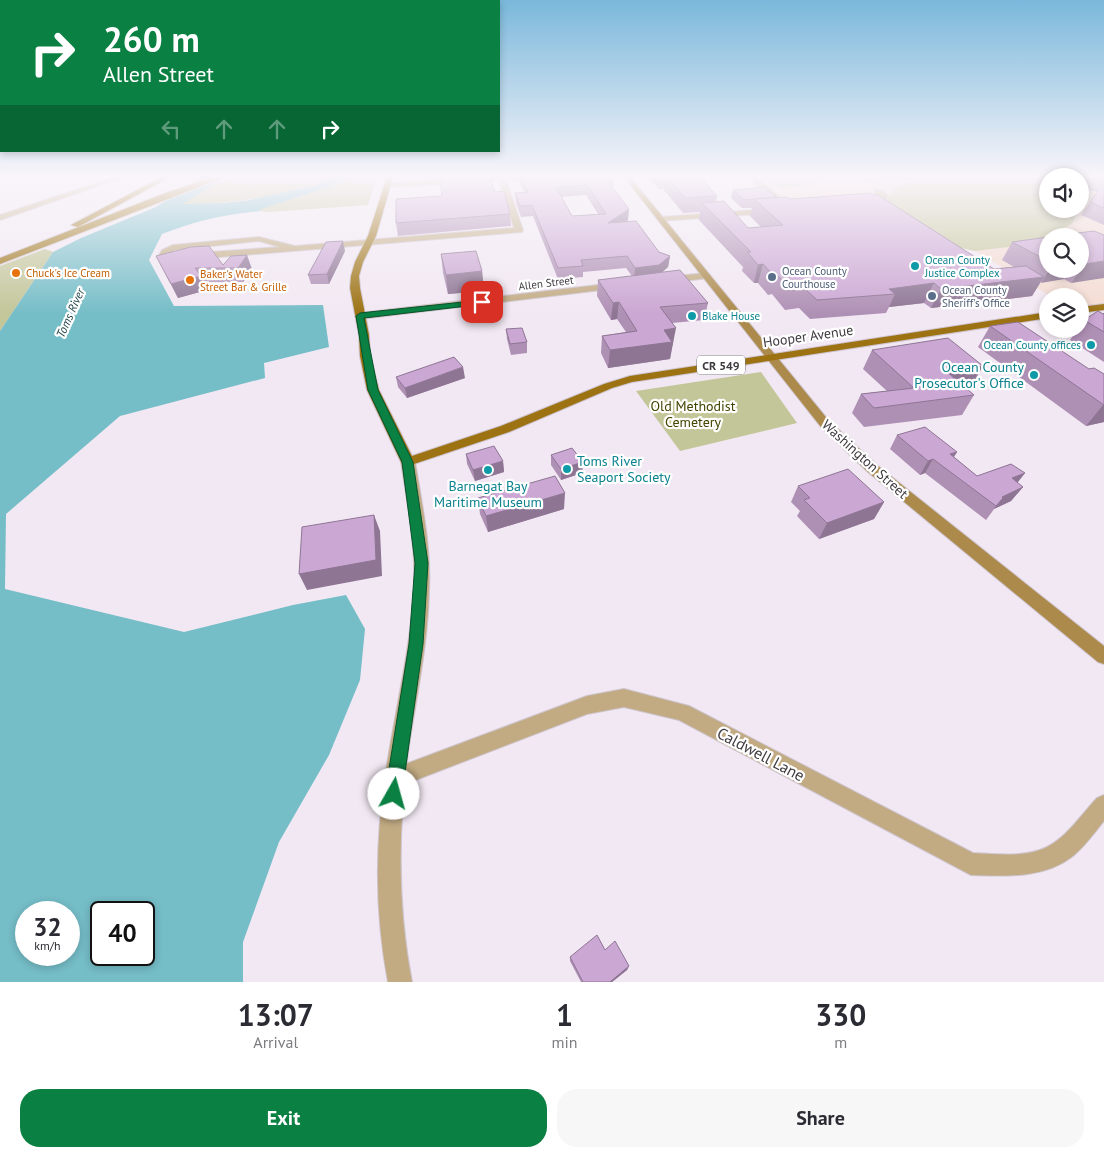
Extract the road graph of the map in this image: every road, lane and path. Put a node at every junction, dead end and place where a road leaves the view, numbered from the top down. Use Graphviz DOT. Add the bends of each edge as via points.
graph roads {
  1 [pos="81,223"];
  2 [pos="101,223"];
  3 [pos="375,223"];
  4 [pos="517,223"];
  5 [pos="664,223"];
  6 [pos="369,242"];
  7 [pos="33,248"];
  8 [pos="295,248"];
  9 [pos="0,261"];
  10 [pos="705,276"];
  11 [pos="655,282"];
  12 [pos="625,285"];
  13 [pos="1104,307"];
  14 [pos="1089,309"];
  15 [pos="360,316"];
  16 [pos="1039,317"];
  17 [pos="772,357"];
  18 [pos="408,462"];
  19 [pos="1104,656"];
  20 [pos="395,778"];
  21 [pos="1104,804"];
  22 [pos="400,982"];
  1 -- 7 [label="main road"];
  2 -- 7 [label="main road"];
  3 -- 6 [label="main road"];
  4 -- 6 [label="street" via="519,230"];
  5 -- 10 [label="main road, Washington Street"];
  6 -- 8 [label="street"];
  6 -- 15 [label="main road" via="356,276"];
  7 -- 9 [label="main road"];
  8 -- 8 [label="street" via="259,240 173,248 163,255 166,258"];
  10 -- 11 [label="street"];
  10 -- 17 [label="main road, Washington Street"];
  12 -- 15 [label="street, Allen Street"];
  13 -- 14 [label="main road"];
  15 -- 18 [label="main road" via="373,390"];
  16 -- 17 [label="main road, Hooper Avenue / CR 549"];
  17 -- 18 [label="main road, Hooper Avenue / CR 549" via="617,383 505,429"];
  17 -- 19 [label="main road, Washington Street" via="824,423 873,469"];
  18 -- 20 [label="street" via="422,563 416,644"];
  20 -- 21 [label="street, Caldwell Lane" via="588,705 624,698 682,712 971,864 1038,862 1064,848"];
  20 -- 22 [label="street" via="388,860 390,919"];
}
